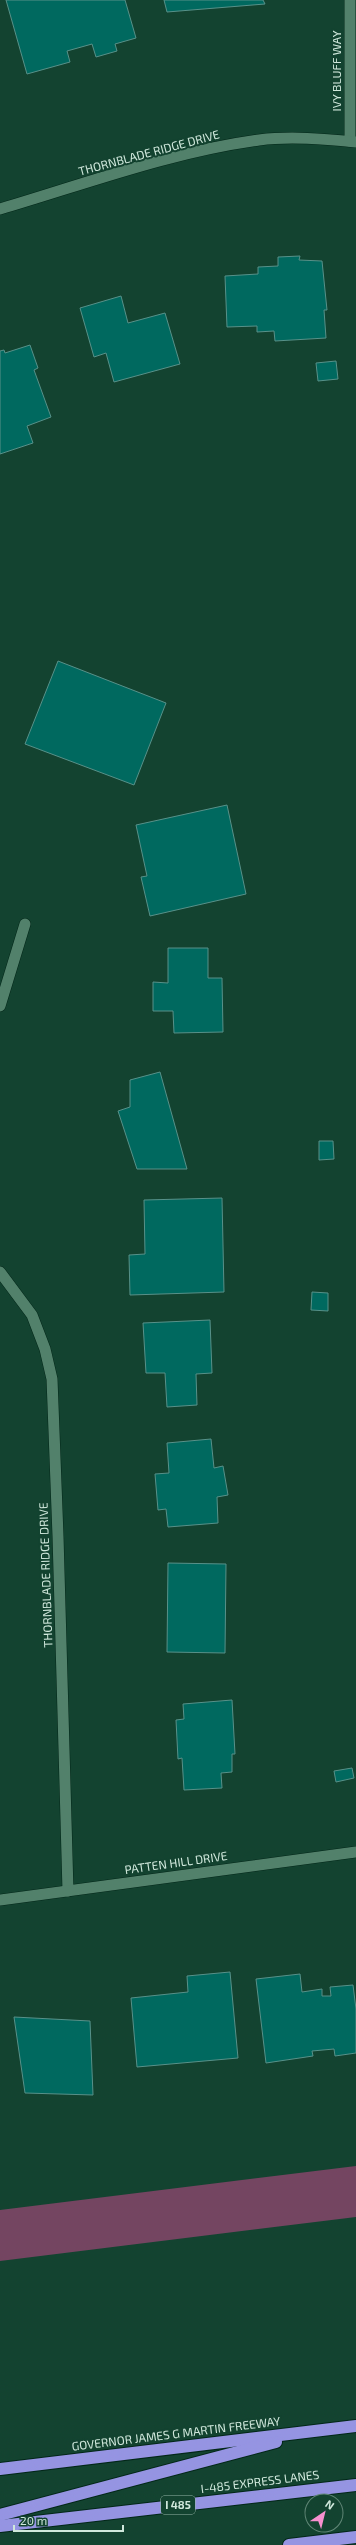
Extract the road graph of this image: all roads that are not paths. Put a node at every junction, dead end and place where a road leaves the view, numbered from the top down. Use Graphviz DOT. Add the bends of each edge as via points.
graph roads {
  1 [pos="350,0"];
  2 [pos="353,141"];
  3 [pos="0,209"];
  4 [pos="25,924"];
  5 [pos="0,1006"];
  6 [pos="0,1272"];
  7 [pos="356,1852"];
  8 [pos="68,1891"];
  9 [pos="0,1900"];
  10 [pos="356,2426"];
  11 [pos="320,2430"];
  12 [pos="0,2469"];
  13 [pos="356,2485"];
  14 [pos="0,2515"];
  15 [pos="0,2526"];
  16 [pos="356,2537"];
  17 [pos="289,2545"];
  1 -- 2 [label="street, IVY BLUFF WAY"];
  2 -- 3 [label="street, THORNBLADE RIDGE DRIVE" via="286,138 211,149 149,164"];
  4 -- 5 [label="street"];
  6 -- 8 [label="street, THORNBLADE RIDGE DRIVE" via="32,1315 46,1349 52,1379"];
  7 -- 8 [label="street, PATTEN HILL DRIVE"];
  8 -- 9 [label="street, PATTEN HILL DRIVE"];
  10 -- 11 [label="highway, GOVERNOR JAMES G MARTIN FREEWAY"];
  11 -- 12 [label="highway, GOVERNOR JAMES G MARTIN FREEWAY"];
  11 -- 14 [label="highway"];
  13 -- 15 [label="highway, I-485 EXPRESS LANES / I 485"];
  16 -- 17 [label="highway"];
}
